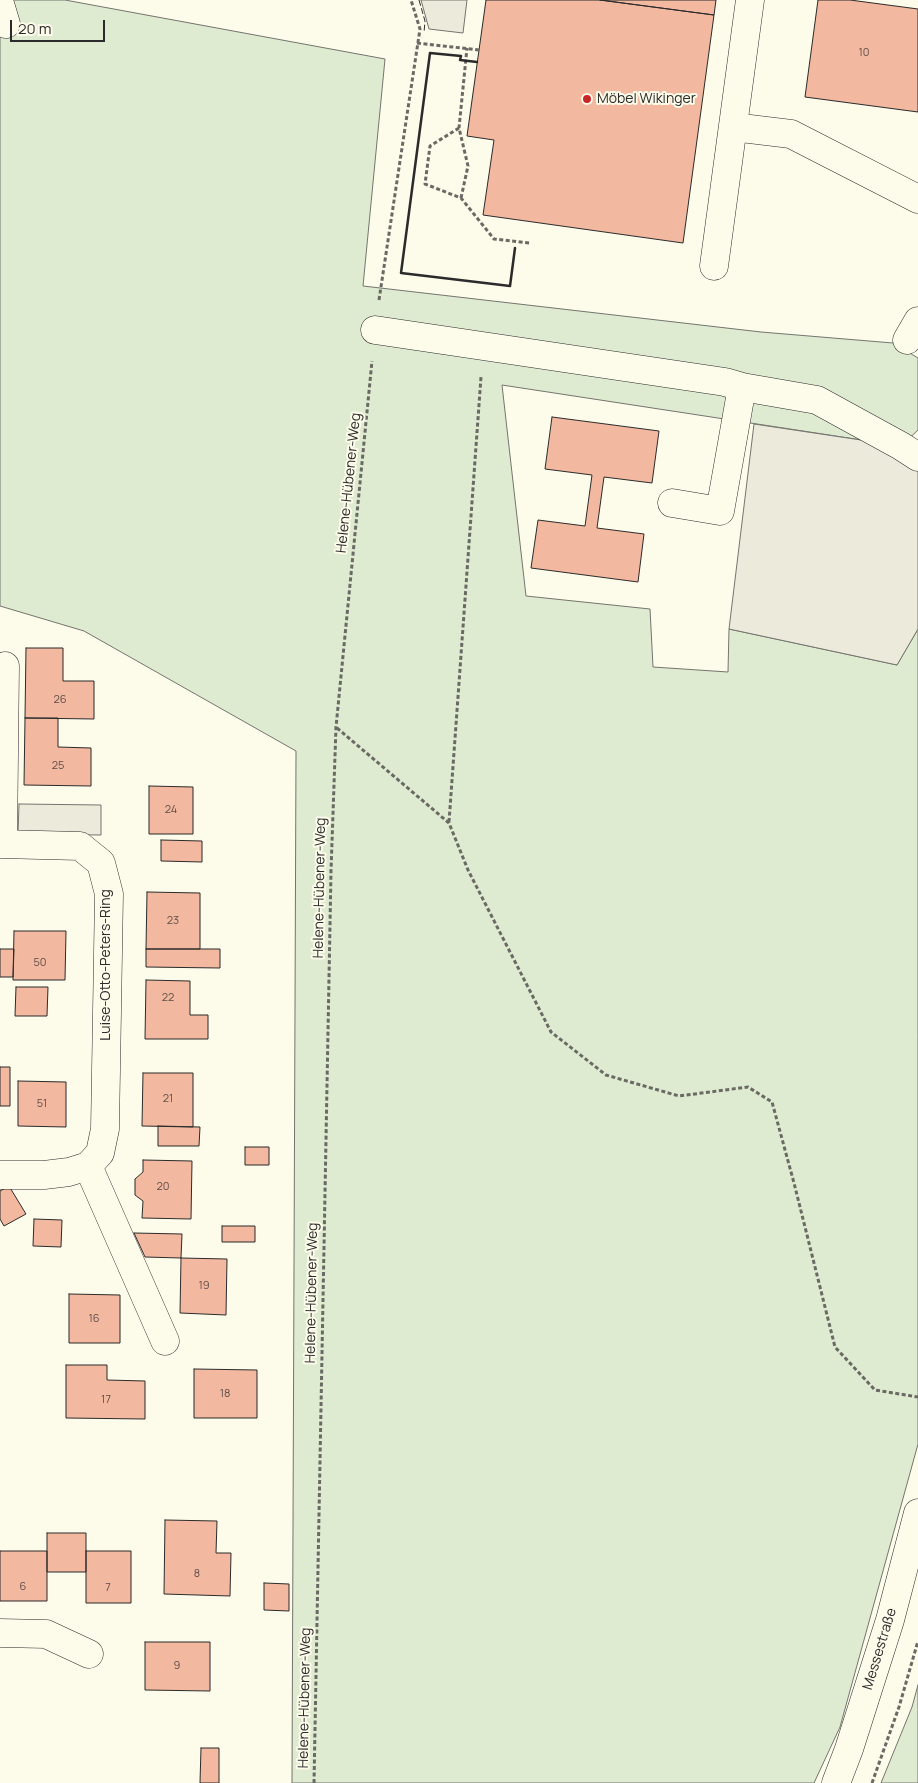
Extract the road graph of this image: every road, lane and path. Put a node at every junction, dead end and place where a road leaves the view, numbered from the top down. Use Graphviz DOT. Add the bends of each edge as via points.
graph roads {
  1 [pos="411,0"];
  2 [pos="750,0"];
  3 [pos="417,43"];
  4 [pos="467,48"];
  5 [pos="479,50"];
  6 [pos="733,127"];
  7 [pos="459,128"];
  8 [pos="461,198"];
  9 [pos="918,199"];
  10 [pos="530,243"];
  11 [pos="714,266"];
  12 [pos="375,330"];
  13 [pos="483,346"];
  14 [pos="742,387"];
  15 [pos="918,457"];
  16 [pos="672,503"];
  17 [pos="5,666"];
  18 [pos="336,727"];
  19 [pos="449,823"];
  20 [pos="1,844"];
  21 [pos="88,1166"];
  22 [pos="0,1175"];
  23 [pos="165,1341"];
  24 [pos="918,1397"];
  25 [pos="918,1514"];
  26 [pos="0,1633"];
  27 [pos="918,1639"];
  28 [pos="89,1654"];
  29 [pos="314,1783"];
  30 [pos="836,1783"];
  31 [pos="872,1783"];
  1 -- 3 [label="path, Helene-Hübener-Weg" via="420,29"];
  2 -- 6 [label="street"];
  3 -- 4 [label="path"];
  3 -- 12 [label="path, Helene-Hübener-Weg"];
  4 -- 5 [label="path"];
  4 -- 7 [label="path"];
  6 -- 9 [label="street" via="791,134"];
  6 -- 11 [label="street"];
  7 -- 8 [label="path" via="468,166"];
  7 -- 8 [label="path" via="430,146 425,184"];
  8 -- 10 [label="path" via="494,239"];
  12 -- 13 [label="street"];
  12 -- 18 [label="path, Helene-Hübener-Weg"];
  13 -- 14 [label="street"];
  13 -- 19 [label="path"];
  14 -- 15 [label="street" via="817,400"];
  14 -- 16 [label="street" via="720,510"];
  17 -- 20 [label="street, Luise-Otto-Peters-Ring"];
  18 -- 19 [label="path"];
  18 -- 29 [label="path, Helene-Hübener-Weg"];
  19 -- 24 [label="path" via="468,870 551,1032 606,1075 679,1096 748,1087 772,1102 835,1347 875,1390"];
  20 -- 21 [label="street, Luise-Otto-Peters-Ring" via="80,846 101,863 109,894 105,1129 100,1153"];
  21 -- 22 [label="street" via="44,1175"];
  21 -- 23 [label="street"];
  25 -- 30 [label="street, Messestraße" via="890,1620"];
  26 -- 28 [label="street" via="46,1634"];
  27 -- 31 [label="path" via="899,1707"];
}
